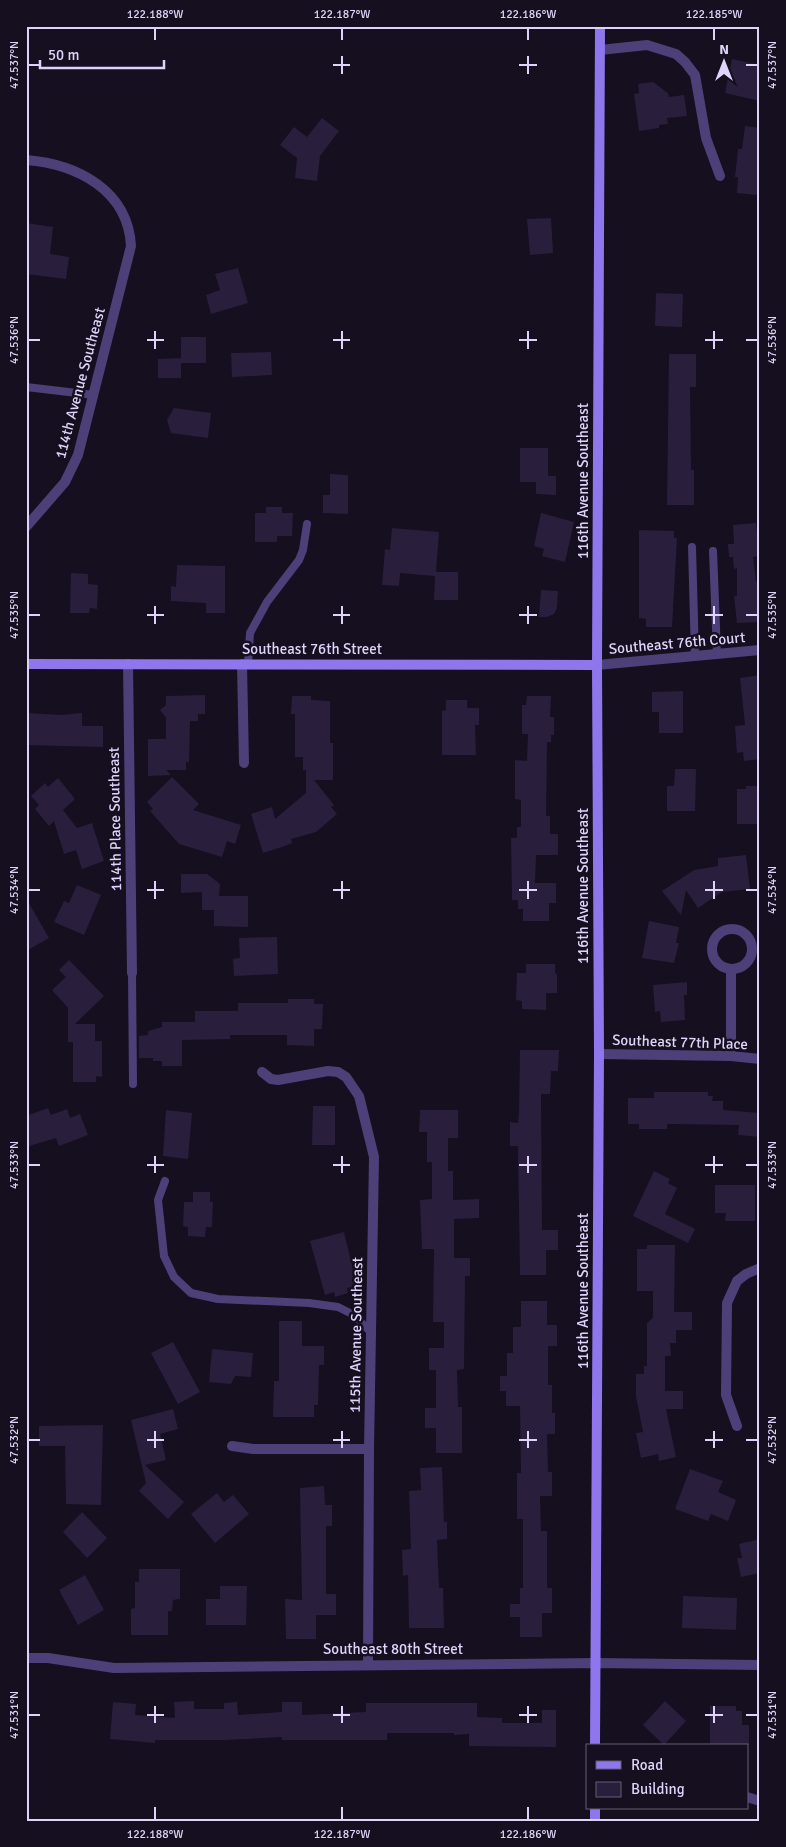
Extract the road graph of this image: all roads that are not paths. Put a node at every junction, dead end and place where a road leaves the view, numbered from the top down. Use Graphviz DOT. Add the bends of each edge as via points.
graph roads {
  1 [pos="600,26"];
  2 [pos="600,50"];
  3 [pos="26,160"];
  4 [pos="720,176"];
  5 [pos="26,387"];
  6 [pos="94,395"];
  7 [pos="307,524"];
  8 [pos="26,527"];
  9 [pos="692,547"];
  10 [pos="713,551"];
  11 [pos="760,650"];
  12 [pos="717,654"];
  13 [pos="695,656"];
  14 [pos="26,664"];
  15 [pos="128,664"];
  16 [pos="245,664"];
  17 [pos="597,665"];
  18 [pos="244,763"];
  19 [pos="731,969"];
  20 [pos="132,973"];
  21 [pos="599,1054"];
  22 [pos="731,1056"];
  23 [pos="760,1059"];
  24 [pos="262,1072"];
  25 [pos="132,1084"];
  26 [pos="165,1181"];
  27 [pos="760,1268"];
  28 [pos="371,1332"];
  29 [pos="737,1426"];
  30 [pos="232,1446"];
  31 [pos="369,1449"];
  32 [pos="26,1658"];
  33 [pos="596,1663"];
  34 [pos="368,1664"];
  35 [pos="760,1665"];
  36 [pos="596,1744"];
  1 -- 2 [label="street, 116th Avenue Southeast"];
  2 -- 4 [label="street" via="647,45 676,54 685,62 694,75 706,138"];
  2 -- 17 [label="street, 116th Avenue Southeast"];
  3 -- 6 [label="street, 114th Avenue Southeast" via="66,168 97,184 118,204 127,219 131,246"];
  5 -- 6 [label="lane"];
  6 -- 8 [label="street, 114th Avenue Southeast" via="78,455 65,482"];
  7 -- 16 [label="lane" via="299,560 267,602 250,633"];
  9 -- 13 [label="lane"];
  10 -- 12 [label="lane"];
  11 -- 12 [label="street, Southeast 76th Court"];
  12 -- 13 [label="street, Southeast 76th Court"];
  13 -- 17 [label="street, Southeast 76th Court"];
  14 -- 15 [label="street, Southeast 76th Street"];
  15 -- 16 [label="street, Southeast 76th Street"];
  15 -- 20 [label="street, 114th Place Southeast"];
  16 -- 17 [label="street, Southeast 76th Street"];
  16 -- 18 [label="street"];
  17 -- 21 [label="street, 116th Avenue Southeast"];
  19 -- 22 [label="street"];
  20 -- 25 [label="lane"];
  21 -- 22 [label="street, Southeast 77th Place"];
  21 -- 33 [label="street, 116th Avenue Southeast"];
  22 -- 23 [label="street, Southeast 77th Place"];
  24 -- 28 [label="street, 115th Avenue Southeast" via="278,1080 338,1072 346,1077 359,1096 374,1157"];
  26 -- 28 [label="lane" via="158,1200 164,1256 174,1278 191,1293 218,1299 338,1307 352,1314"];
  27 -- 29 [label="street" via="737,1281 727,1303 726,1395"];
  28 -- 31 [label="street, 115th Avenue Southeast"];
  30 -- 31 [label="street" via="253,1449"];
  31 -- 34 [label="street, 115th Avenue Southeast"];
  32 -- 34 [label="street, Southeast 80th Street" via="114,1668"];
  33 -- 34 [label="street, Southeast 80th Street"];
  33 -- 35 [label="street, Southeast 80th Street"];
  33 -- 36 [label="street, 116th Avenue Southeast"];
}
